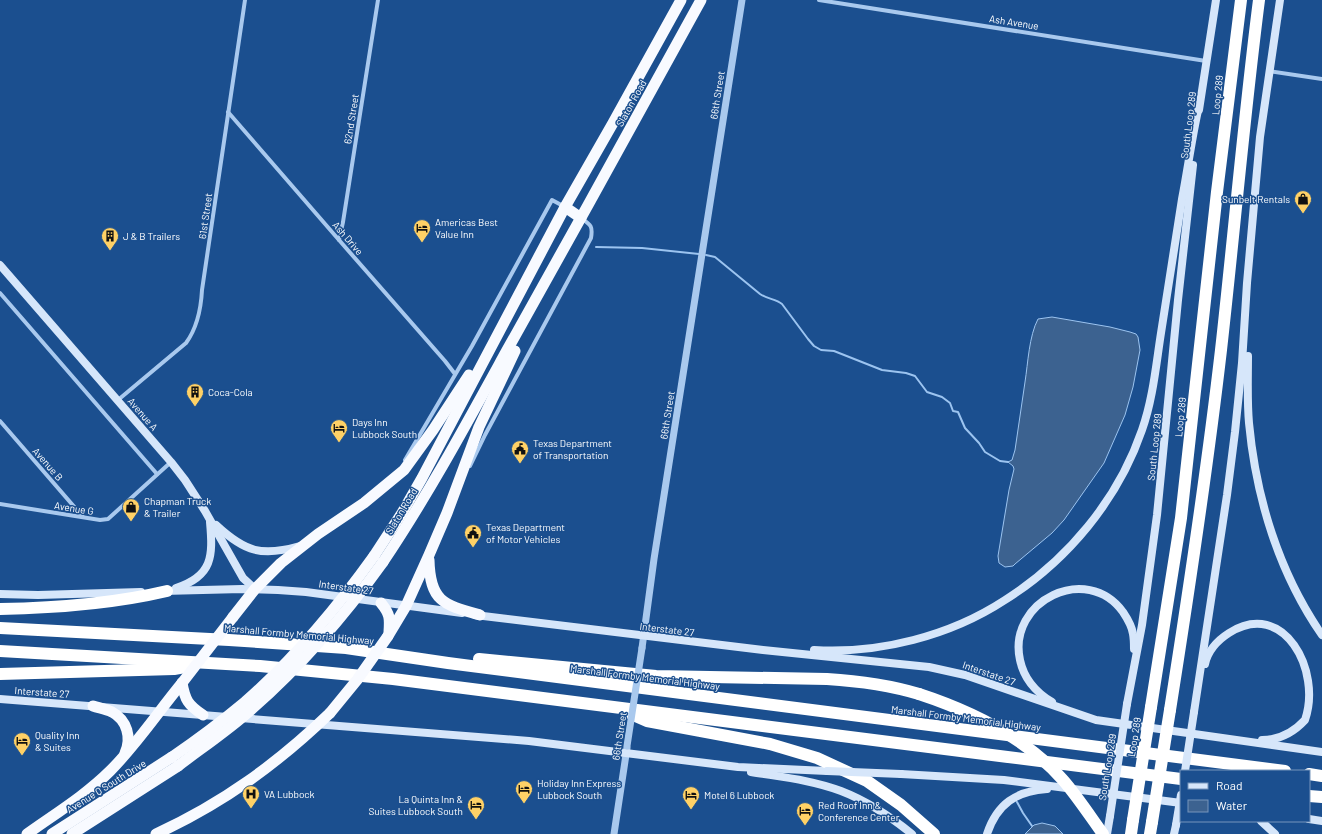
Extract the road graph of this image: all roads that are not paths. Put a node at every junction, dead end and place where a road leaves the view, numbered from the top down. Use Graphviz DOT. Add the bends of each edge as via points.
graph roads {
  1 [pos="245,0"];
  2 [pos="378,0"];
  3 [pos="681,0"];
  4 [pos="701,0"];
  5 [pos="742,0"];
  6 [pos="818,0"];
  7 [pos="1216,0"];
  8 [pos="1241,0"];
  9 [pos="1259,0"];
  10 [pos="1280,0"];
  11 [pos="1206,60"];
  12 [pos="1269,71"];
  13 [pos="1322,79"];
  14 [pos="1200,106"];
  15 [pos="228,112"];
  16 [pos="565,207"];
  17 [pos="582,218"];
  18 [pos="339,240"];
  19 [pos="0,265"];
  20 [pos="548,277"];
  21 [pos="1247,283"];
  22 [pos="0,293"];
  23 [pos="498,334"];
  24 [pos="456,374"];
  25 [pos="118,400"];
  26 [pos="0,421"];
  27 [pos="171,462"];
  28 [pos="157,474"];
  29 [pos="390,482"];
  30 [pos="0,504"];
  31 [pos="448,513"];
  32 [pos="83,517"];
  33 [pos="210,519"];
  34 [pos="302,546"];
  35 [pos="429,555"];
  36 [pos="379,559"];
  37 [pos="255,589"];
  38 [pos="167,591"];
  39 [pos="0,594"];
  40 [pos="381,602"];
  41 [pos="406,606"];
  42 [pos="0,609"];
  43 [pos="480,616"];
  44 [pos="0,628"];
  45 [pos="388,636"];
  46 [pos="644,636"];
  47 [pos="1322,636"];
  48 [pos="1303,643"];
  49 [pos="707,644"];
  50 [pos="346,648"];
  51 [pos="0,651"];
  52 [pos="204,663"];
  53 [pos="1134,666"];
  54 [pos="0,674"];
  55 [pos="182,683"];
  56 [pos="1198,685"];
  57 [pos="0,699"];
  58 [pos="1317,699"];
  59 [pos="93,706"];
  60 [pos="618,708"];
  61 [pos="159,712"];
  62 [pos="203,715"];
  63 [pos="1096,720"];
  64 [pos="318,724"];
  65 [pos="1226,739"];
  66 [pos="627,750"];
  67 [pos="1322,752"];
  68 [pos="124,756"];
  69 [pos="175,762"];
  70 [pos="725,766"];
  71 [pos="1185,770"];
  72 [pos="1277,770"];
  73 [pos="1310,774"];
  74 [pos="1322,776"];
  75 [pos="1180,779"];
  76 [pos="1081,790"];
  77 [pos="1310,796"];
  78 [pos="1322,797"];
  79 [pos="1180,801"];
  80 [pos="1180,803"];
  81 [pos="1310,819"];
  82 [pos="1322,821"];
  83 [pos="1262,822"];
  84 [pos="1151,828"];
  85 [pos="27,834"];
  86 [pos="52,834"];
  87 [pos="72,834"];
  88 [pos="156,834"];
  89 [pos="614,834"];
  90 [pos="912,834"];
  91 [pos="934,834"];
  92 [pos="987,834"];
  93 [pos="1103,834"];
  94 [pos="1107,834"];
  95 [pos="1131,834"];
  96 [pos="1174,834"];
  97 [pos="1275,834"];
  1 -- 15 [label="street, 61st Street"];
  2 -- 18 [label="street, 62nd Street"];
  3 -- 16 [label="highway, Slaton Road"];
  4 -- 17 [label="highway, Slaton Road"];
  5 -- 46 [label="street, 66th Street"];
  6 -- 11 [label="street, Ash Avenue"];
  7 -- 11 [label="main road, South Loop 289"];
  8 -- 95 [label="highway, Loop 289, bridge" via="1181,518"];
  9 -- 84 [label="highway, bridge" via="1212,427"];
  10 -- 12 [label="main road"];
  11 -- 14 [label="main road, South Loop 289"];
  12 -- 13 [label="street"];
  12 -- 21 [label="main road" via="1260,138"];
  14 -- 49 [label="main road" via="1191,147 1154,379 1142,429 1112,494 1070,548 1029,584 991,609 968,621 915,639 841,651"];
  14 -- 53 [label="main road, South Loop 289" via="1157,515"];
  15 -- 18 [label="street, Ash Drive"];
  15 -- 25 [label="street, 61st Street" via="196,325 186,343"];
  16 -- 17 [label="highway"];
  16 -- 23 [label="highway, Slaton Road"];
  16 -- 24 [label="street" via="552,200"];
  17 -- 20 [label="highway, Slaton Road"];
  17 -- 31 [label="street" via="590,224 591,238 485,435"];
  18 -- 24 [label="street, Ash Drive"];
  19 -- 25 [label="main road, Avenue A"];
  20 -- 31 [label="highway" via="479,427"];
  20 -- 36 [label="highway, Slaton Road" via="418,507"];
  21 -- 47 [label="main road" via="1248,403 1252,451 1259,489 1275,544 1289,577"];
  21 -- 56 [label="main road" via="1235,432"];
  22 -- 28 [label="street"];
  23 -- 29 [label="highway" via="404,470"];
  23 -- 36 [label="highway, Slaton Road"];
  24 -- 29 [label="street"];
  25 -- 27 [label="main road, Avenue A"];
  26 -- 32 [label="street, Avenue B"];
  27 -- 28 [label="street, Avenue G"];
  27 -- 33 [label="main road, Avenue A"];
  28 -- 32 [label="street, Avenue G" via="108,519"];
  29 -- 34 [label="highway"];
  30 -- 32 [label="street, Avenue G"];
  31 -- 35 [label="highway"];
  33 -- 34 [label="main road" via="240,544 254,550 282,551"];
  33 -- 37 [label="main road, Avenue A" via="243,578"];
  33 -- 38 [label="main road" via="211,550 207,565 197,578 188,584"];
  34 -- 37 [label="highway"];
  35 -- 41 [label="highway"];
  35 -- 43 [label="highway" via="432,585 441,599 456,608"];
  36 -- 69 [label="highway, Slaton Road, bridge" via="359,595 307,657 252,709"];
  37 -- 38 [label="main road, Interstate 27"];
  37 -- 40 [label="main road, Interstate 27" via="306,592"];
  37 -- 55 [label="highway, bridge"];
  38 -- 39 [label="main road, Interstate 27"];
  38 -- 42 [label="highway" via="134,599"];
  40 -- 41 [label="main road, Interstate 27"];
  40 -- 45 [label="highway" via="390,619"];
  41 -- 43 [label="main road, Interstate 27"];
  41 -- 45 [label="highway"];
  43 -- 46 [label="main road, Interstate 27"];
  44 -- 50 [label="highway, Marshall Formby Memorial Highway"];
  45 -- 64 [label="highway, bridge" via="357,680"];
  46 -- 49 [label="main road, Interstate 27"];
  46 -- 66 [label="street, 66th Street, bridge"];
  48 -- 56 [label="main road" via="1291,633 1274,626 1258,624 1241,627 1225,635 1213,648 1205,661"];
  49 -- 63 [label="main road, Interstate 27" via="947,670"];
  50 -- 72 [label="highway, Marshall Formby Memorial Highway"];
  50 -- 93 [label="highway, bridge" via="430,653 656,676 842,680 878,684 919,694 973,715 998,728 1036,754 1062,779"];
  51 -- 52 [label="highway"];
  52 -- 54 [label="highway" via="174,669"];
  52 -- 60 [label="highway" via="393,679"];
  53 -- 63 [label="main road" via="1133,634 1130,624 1120,608 1101,595 1072,589 1060,592 1043,600 1025,620 1020,630 1018,648 1021,667 1030,683 1052,702"];
  53 -- 94 [label="main road, South Loop 289, bridge"];
  55 -- 61 [label="highway"];
  55 -- 62 [label="highway" via="187,701"];
  56 -- 71 [label="main road, bridge"];
  57 -- 59 [label="main road, Interstate 27"];
  58 -- 65 [label="main road" via="1309,716 1286,736 1272,740"];
  59 -- 61 [label="main road, Interstate 27"];
  59 -- 68 [label="highway" via="115,714 124,724 128,734"];
  60 -- 75 [label="highway"];
  60 -- 91 [label="highway" via="647,721 770,744 817,758 867,781 901,805"];
  61 -- 62 [label="main road, Interstate 27"];
  61 -- 68 [label="highway"];
  62 -- 64 [label="main road, Interstate 27"];
  63 -- 65 [label="main road, Interstate 27"];
  64 -- 66 [label="main road, Interstate 27"];
  64 -- 88 [label="highway" via="280,758 240,788"];
  65 -- 67 [label="main road, Interstate 27"];
  66 -- 70 [label="main road, Interstate 27"];
  66 -- 89 [label="street, 66th Street"];
  68 -- 85 [label="highway" via="110,772 83,794"];
  69 -- 86 [label="highway, Avenue Q South Drive"];
  69 -- 87 [label="highway"];
  70 -- 76 [label="main road, Interstate 27, bridge" via="1004,780"];
  70 -- 90 [label="main road" via="841,791 882,812"];
  73 -- 74 [label="highway"];
  76 -- 80 [label="main road, Interstate 27"];
  76 -- 92 [label="main road" via="1040,790 1019,794 1009,800 997,814"];
  77 -- 78 [label="highway"];
  79 -- 96 [label="main road, bridge"];
  81 -- 82 [label="main road"];
  83 -- 97 [label="main road"];
}
